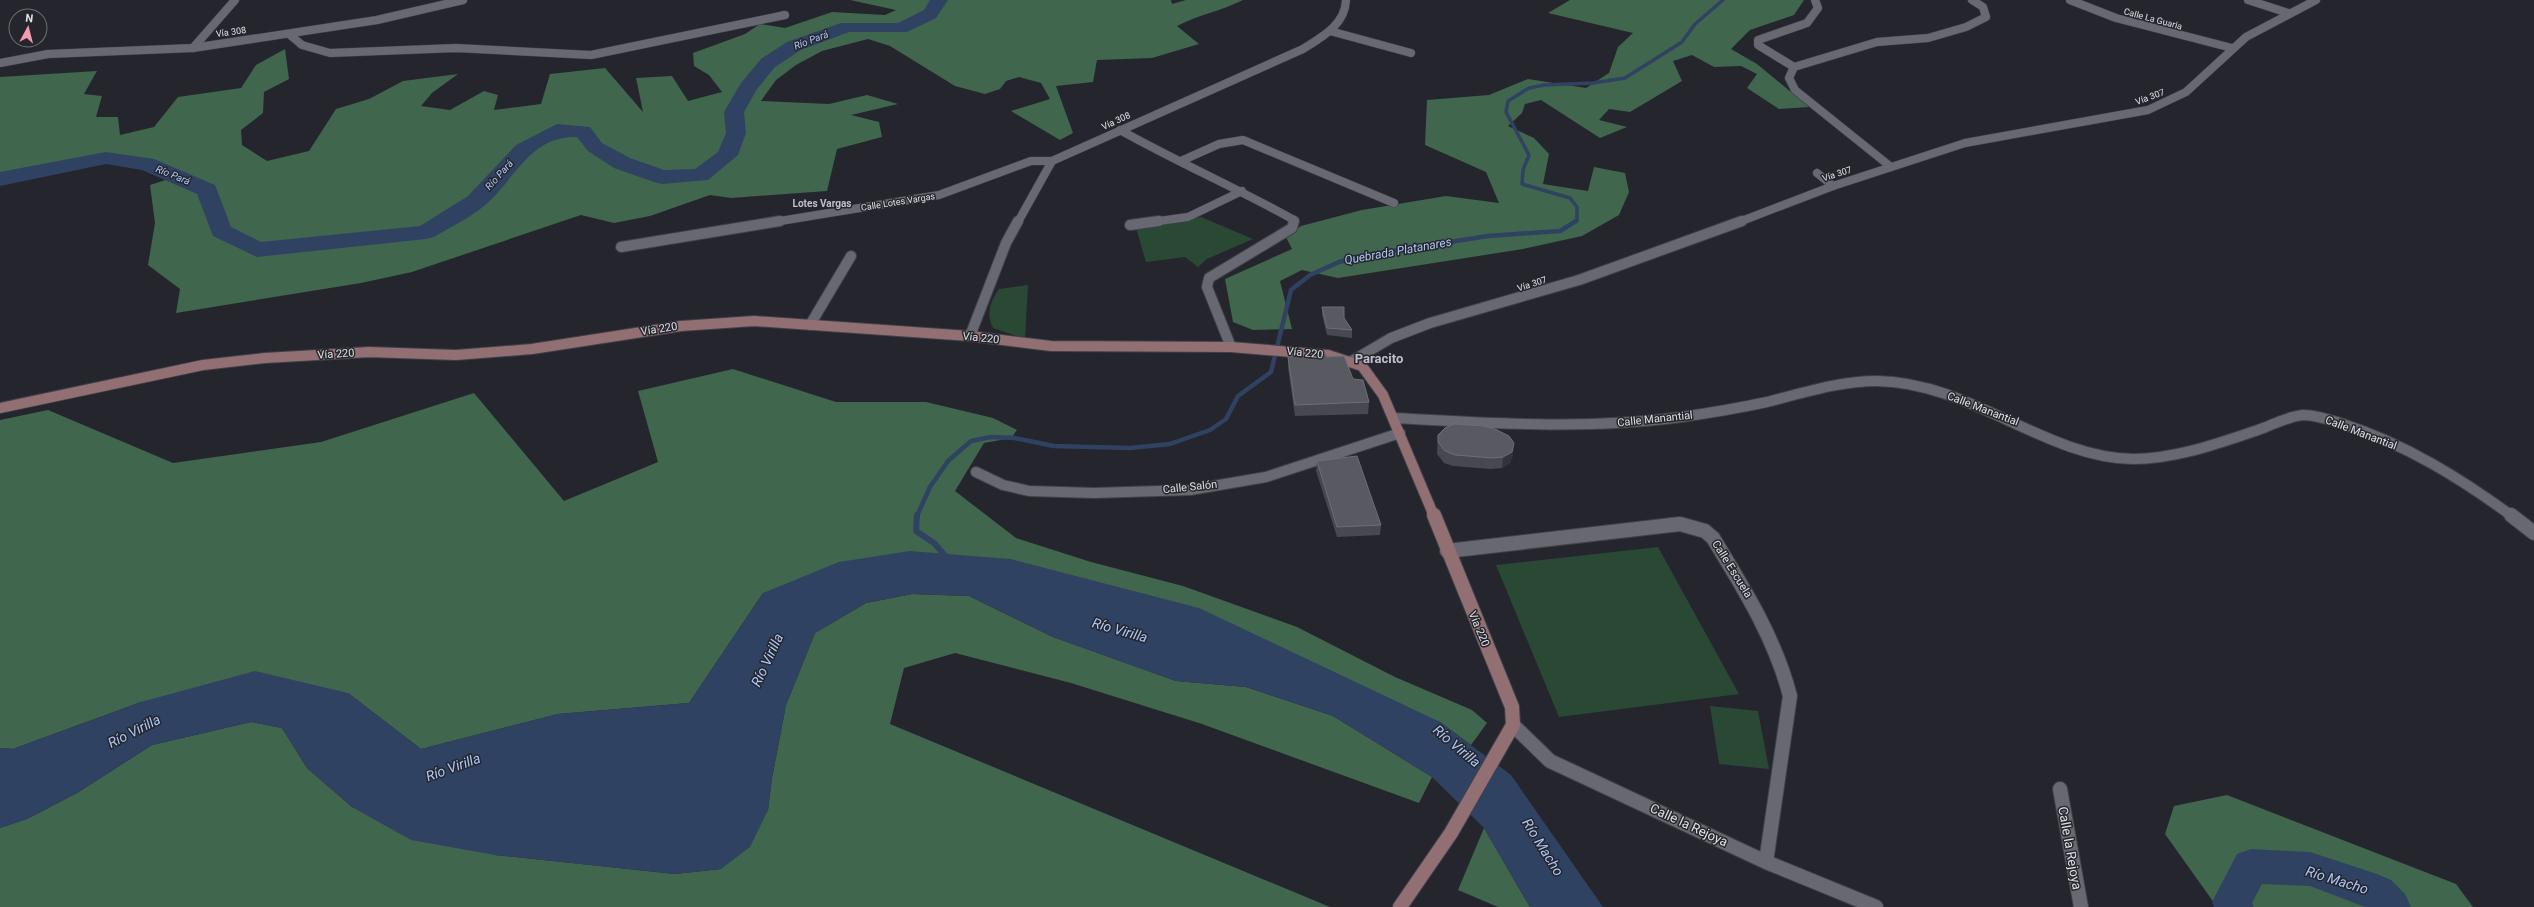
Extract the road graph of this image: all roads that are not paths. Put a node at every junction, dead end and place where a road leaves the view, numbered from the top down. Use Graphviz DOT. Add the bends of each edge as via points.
graph roads {
  1 [pos="235,0"];
  2 [pos="463,0"];
  3 [pos="1346,0"];
  4 [pos="1815,0"];
  5 [pos="1972,0"];
  6 [pos="2070,0"];
  7 [pos="2248,0"];
  8 [pos="2316,0"];
  9 [pos="2288,13"];
  10 [pos="785,15"];
  11 [pos="1330,31"];
  12 [pos="289,34"];
  13 [pos="193,48"];
  14 [pos="2232,48"];
  15 [pos="1411,53"];
  16 [pos="0,63"];
  17 [pos="1794,67"];
  18 [pos="1120,130"];
  19 [pos="1052,161"];
  20 [pos="1181,161"];
  21 [pos="1891,167"];
  22 [pos="1817,173"];
  23 [pos="1833,186"];
  24 [pos="1242,191"];
  25 [pos="1394,203"];
  26 [pos="1130,226"];
  27 [pos="621,247"];
  28 [pos="851,256"];
  29 [pos="810,325"];
  30 [pos="970,336"];
  31 [pos="1231,347"];
  32 [pos="1352,361"];
  33 [pos="0,408"];
  34 [pos="1394,418"];
  35 [pos="1400,433"];
  36 [pos="976,472"];
  37 [pos="2534,533"];
  38 [pos="1447,551"];
  39 [pos="1513,725"];
  40 [pos="2060,789"];
  41 [pos="1766,862"];
  42 [pos="1400,907"];
  43 [pos="1876,907"];
  44 [pos="2081,907"];
  1 -- 13 [label="street"];
  2 -- 12 [label="street, Vía 308" via="377,20"];
  3 -- 11 [label="street, Vía 308" via="1342,16"];
  4 -- 17 [label="street" via="1818,8 1807,23 1758,40 1758,45"];
  5 -- 17 [label="street" via="1983,8 1986,17 1966,27 1928,38 1877,42"];
  6 -- 14 [label="street, Calle La Guaria" via="2123,20"];
  7 -- 9 [label="street"];
  8 -- 9 [label="street, Vía 307"];
  9 -- 14 [label="street, Vía 307"];
  10 -- 12 [label="street" via="591,55 481,49 330,53 302,45"];
  11 -- 15 [label="street"];
  11 -- 18 [label="street, Vía 308" via="1302,49"];
  12 -- 13 [label="street, Vía 308"];
  13 -- 16 [label="street, Vía 308" via="48,54"];
  14 -- 21 [label="street, Vía 307" via="2186,92 2148,110 1980,139"];
  17 -- 21 [label="street" via="1789,78 1795,90"];
  18 -- 19 [label="street, Vía 308"];
  18 -- 20 [label="street" via="1154,150"];
  19 -- 27 [label="street, Calle Lotes Vargas" via="1031,161 939,195"];
  19 -- 30 [label="street" via="1006,243"];
  20 -- 24 [label="street"];
  20 -- 25 [label="street" via="1221,142 1231,139 1243,140"];
  21 -- 23 [label="street, Vía 307"];
  22 -- 23 [label="street"];
  23 -- 32 [label="street, Vía 307" via="1679,245 1586,277 1430,323 1391,338"];
  24 -- 26 [label="street" via="1188,217"];
  24 -- 31 [label="street" via="1294,220 1292,228 1209,278 1207,286"];
  28 -- 29 [label="street"];
  29 -- 30 [label="main road, Vía 220"];
  29 -- 33 [label="main road, Vía 220" via="721,321 532,349 456,355 369,352 265,358 166,372"];
  30 -- 31 [label="main road, Vía 220" via="1051,346"];
  31 -- 32 [label="main road, Vía 220" via="1328,355"];
  32 -- 34 [label="main road, Vía 220" via="1368,373"];
  34 -- 35 [label="main road, Vía 220"];
  34 -- 37 [label="street, Calle Manantial" via="1527,425 1634,423 1749,406 1837,385 1877,381 1927,388 2080,448 2113,458 2138,459 2173,456 2302,415 2334,421 2381,439 2448,472 2490,498"];
  35 -- 36 [label="street, Calle Salón" via="1266,476 1190,490 1094,493 1030,491 1004,485"];
  35 -- 38 [label="main road, Vía 220"];
  38 -- 39 [label="main road, Vía 220" via="1512,707"];
  38 -- 41 [label="street, Calle Escuela" via="1680,524 1705,531 1713,538 1774,642 1790,696"];
  39 -- 41 [label="street, Calle la Rejoya" via="1550,761"];
  39 -- 42 [label="main road" via="1451,833"];
  40 -- 44 [label="street, Calle la Rejoya"];
  41 -- 43 [label="street, Calle la Rejoya"];
}
